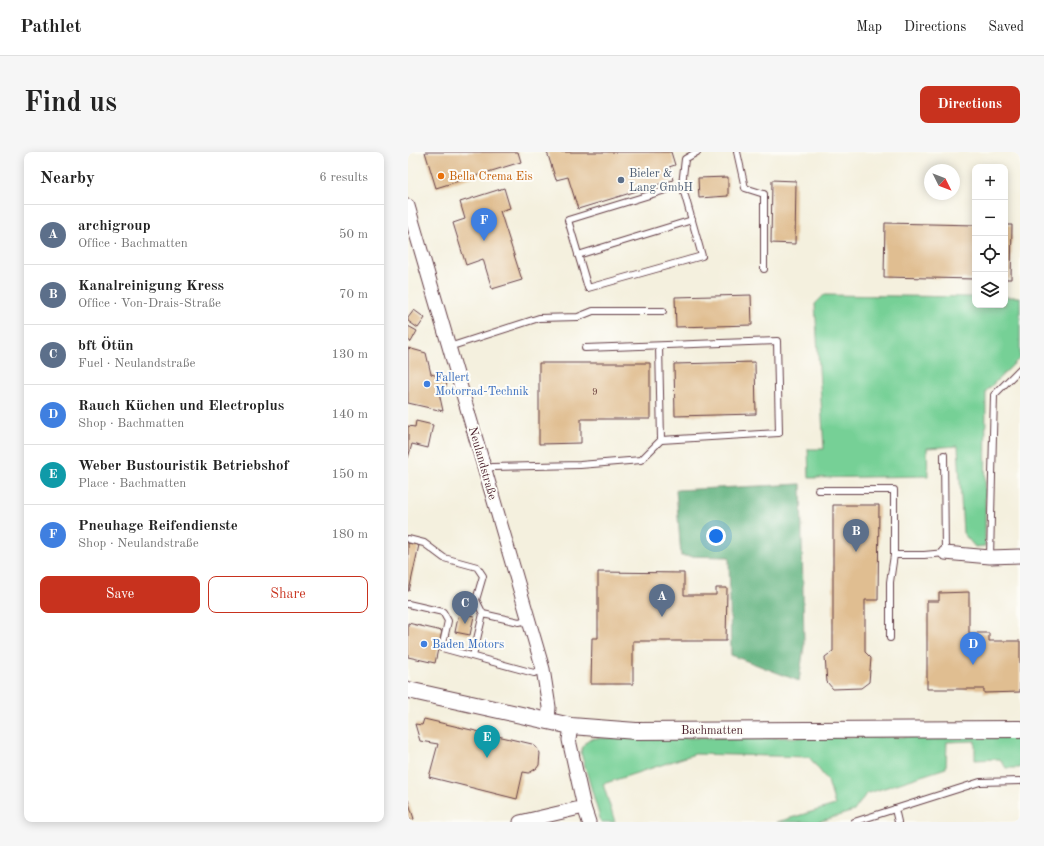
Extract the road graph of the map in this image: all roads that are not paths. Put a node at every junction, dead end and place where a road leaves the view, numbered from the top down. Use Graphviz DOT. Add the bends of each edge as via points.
graph roads {
  1 [pos="683,152"];
  2 [pos="698,152"];
  3 [pos="737,152"];
  4 [pos="685,159"];
  5 [pos="682,185"];
  6 [pos="408,206"];
  7 [pos="692,220"];
  8 [pos="578,255"];
  9 [pos="764,269"];
  10 [pos="663,311"];
  11 [pos="659,346"];
  12 [pos="449,347"];
  13 [pos="585,348"];
  14 [pos="1020,369"];
  15 [pos="661,440"];
  16 [pos="944,455"];
  17 [pos="485,469"];
  18 [pos="818,490"];
  19 [pos="408,539"];
  20 [pos="945,553"];
  21 [pos="894,555"];
  22 [pos="1020,556"];
  23 [pos="990,557"];
  24 [pos="408,604"];
  25 [pos="483,614"];
  26 [pos="528,620"];
  27 [pos="890,638"];
  28 [pos="473,656"];
  29 [pos="543,669"];
  30 [pos="408,690"];
  31 [pos="548,722"];
  32 [pos="571,726"];
  33 [pos="1020,729"];
  34 [pos="1020,780"];
  35 [pos="584,807"];
  36 [pos="895,809"];
  37 [pos="520,822"];
  38 [pos="589,822"];
  39 [pos="854,822"];
  40 [pos="898,822"];
  1 -- 4 [label="lane"];
  2 -- 4 [label="lane"];
  3 -- 9 [label="lane" via="745,188 764,194"];
  4 -- 5 [label="lane"];
  5 -- 7 [label="lane"];
  5 -- 8 [label="lane" via="568,220"];
  6 -- 12 [label="street, Neulandstraße"];
  7 -- 8 [label="lane"];
  7 -- 8 [label="lane" via="702,256 588,288"];
  10 -- 12 [label="lane" via="593,310 578,317 539,318"];
  11 -- 13 [label="lane"];
  11 -- 15 [label="lane"];
  11 -- 15 [label="lane" via="777,342 779,433"];
  12 -- 17 [label="street, Neulandstraße"];
  14 -- 23 [label="lane" via="994,395"];
  15 -- 17 [label="lane" via="641,460"];
  16 -- 20 [label="lane"];
  17 -- 26 [label="street, Neulandstraße"];
  18 -- 21 [label="lane" via="894,490"];
  19 -- 25 [label="lane" via="424,543 444,558 477,567 483,576 476,600"];
  20 -- 21 [label="lane"];
  20 -- 23 [label="street"];
  21 -- 27 [label="lane" via="890,582"];
  22 -- 23 [label="street"];
  24 -- 28 [label="lane" via="443,612 448,621 442,648"];
  25 -- 26 [label="lane" via="519,622"];
  25 -- 28 [label="lane"];
  26 -- 29 [label="street, Neulandstraße"];
  28 -- 29 [label="lane" via="534,673"];
  29 -- 31 [label="street, Neulandstraße" via="549,707"];
  30 -- 31 [label="street, Bachmatten"];
  31 -- 32 [label="street, Bachmatten"];
  32 -- 33 [label="street, Bachmatten" via="636,731"];
  32 -- 35 [label="street" via="569,740"];
  34 -- 36 [label="lane" via="980,782"];
  35 -- 37 [label="street"];
  35 -- 38 [label="street"];
  36 -- 39 [label="lane"];
  36 -- 40 [label="lane"];
}
